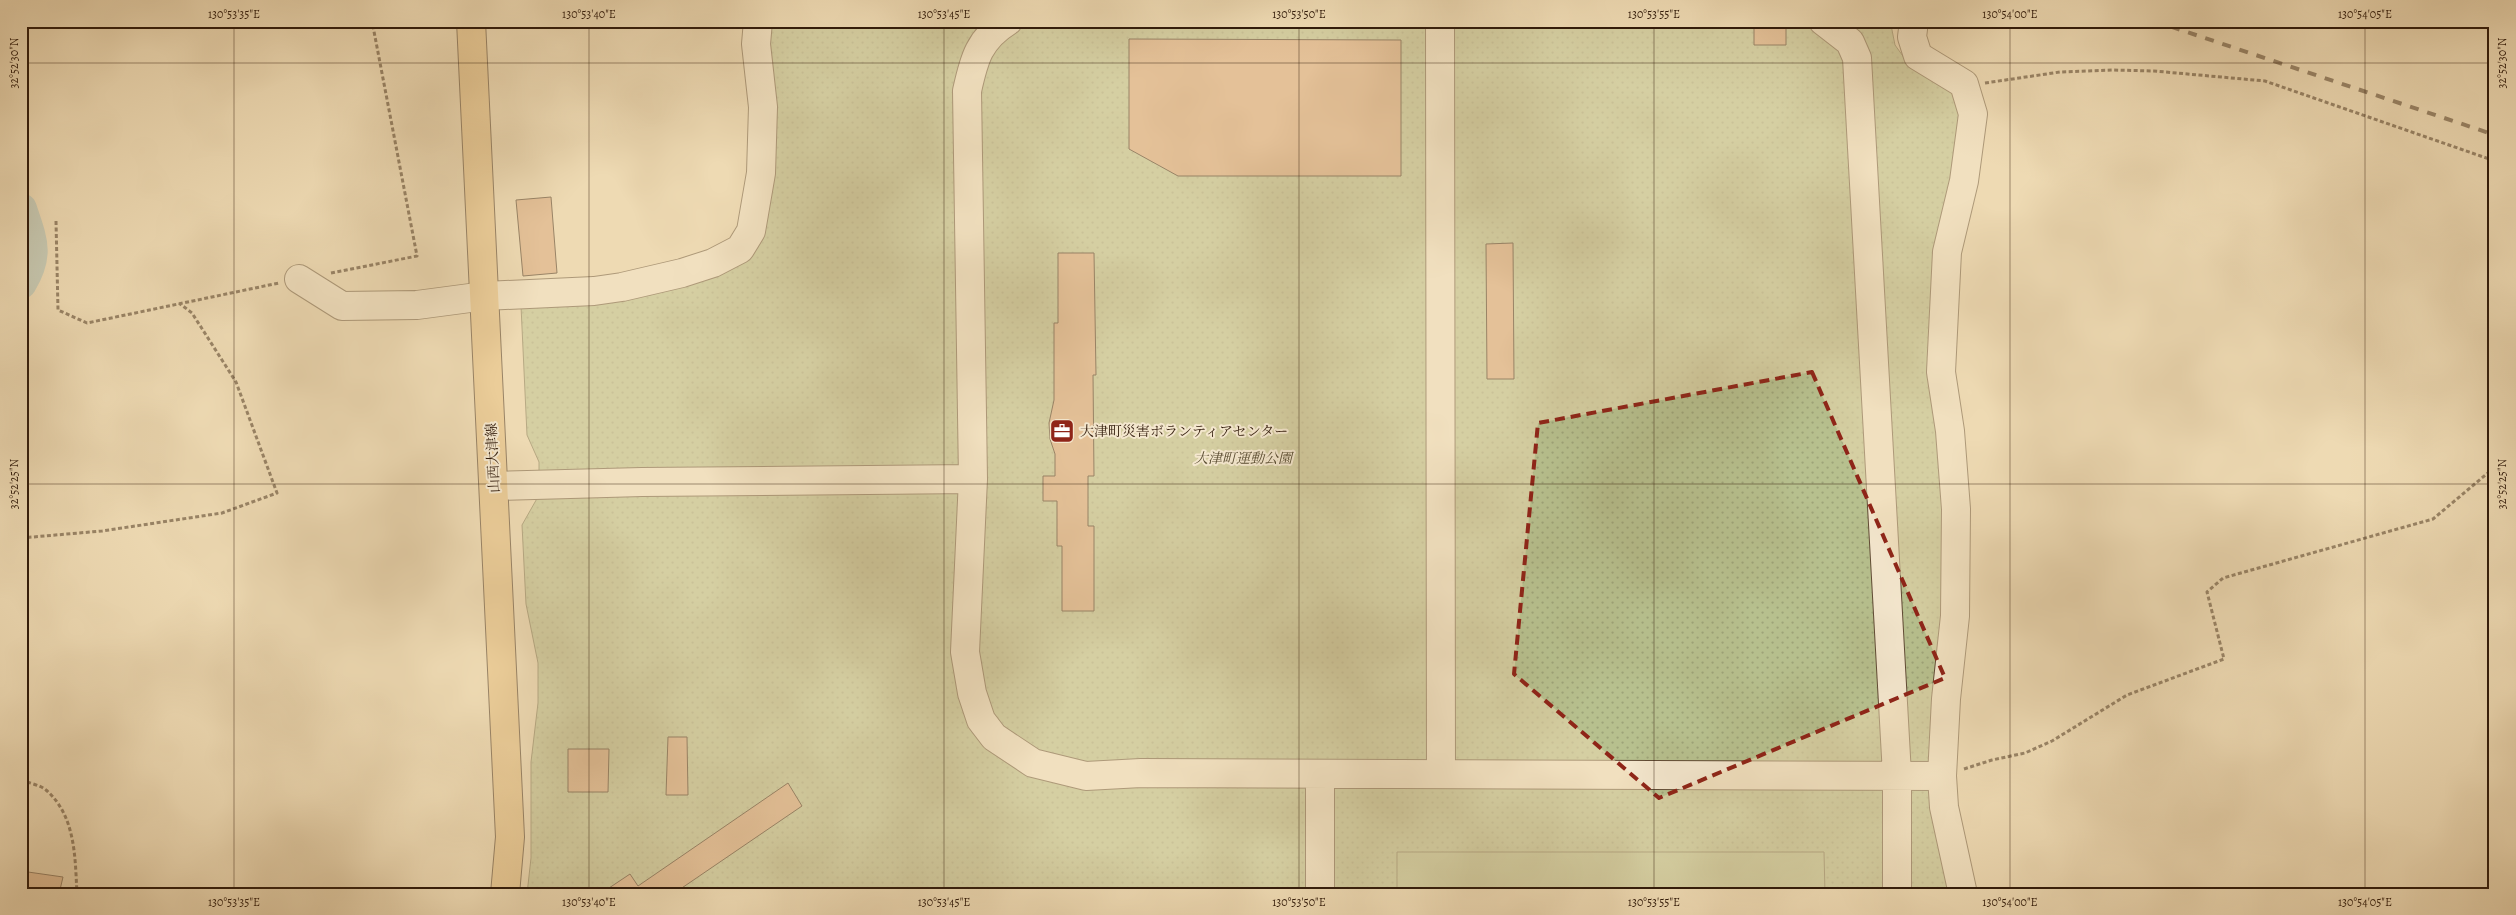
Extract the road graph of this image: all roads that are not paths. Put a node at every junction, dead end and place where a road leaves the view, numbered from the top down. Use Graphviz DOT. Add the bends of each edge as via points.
graph roads {
  1 [pos="471,21"];
  2 [pos="758,21"];
  3 [pos="1008,21"];
  4 [pos="1440,21"];
  5 [pos="1822,21"];
  6 [pos="1914,21"];
  7 [pos="299,279"];
  8 [pos="485,296"];
  9 [pos="973,479"];
  10 [pos="494,486"];
  11 [pos="1441,773"];
  12 [pos="1320,775"];
  13 [pos="1897,775"];
  14 [pos="1942,776"];
  15 [pos="505,894"];
  16 [pos="1320,894"];
  17 [pos="1897,894"];
  18 [pos="1963,894"];
  1 -- 8 [label="main road, 山西大津線"];
  2 -- 8 [label="street" via="756,44 763,107 761,172 751,231 740,250 682,272 622,287"];
  3 -- 9 [label="street" via="992,31 973,60 967,91"];
  4 -- 11 [label="street"];
  5 -- 13 [label="street" via="1850,42 1857,58"];
  6 -- 14 [label="street" via="1912,37 1918,56 1964,84 1973,114 1964,181 1947,252 1942,315 1941,372 1950,431 1956,509 1955,616"];
  7 -- 8 [label="street" via="342,306 417,305"];
  8 -- 10 [label="main road, 山西大津線"];
  9 -- 10 [label="street"];
  9 -- 12 [label="street" via="965,652 972,693 981,720 994,737 1033,763 1086,776 1140,773"];
  10 -- 15 [label="main road, 山西大津線" via="510,837"];
  11 -- 12 [label="street"];
  11 -- 13 [label="street"];
  12 -- 16 [label="street"];
  13 -- 14 [label="street"];
  13 -- 17 [label="street"];
  14 -- 18 [label="street" via="1944,807"];
}
